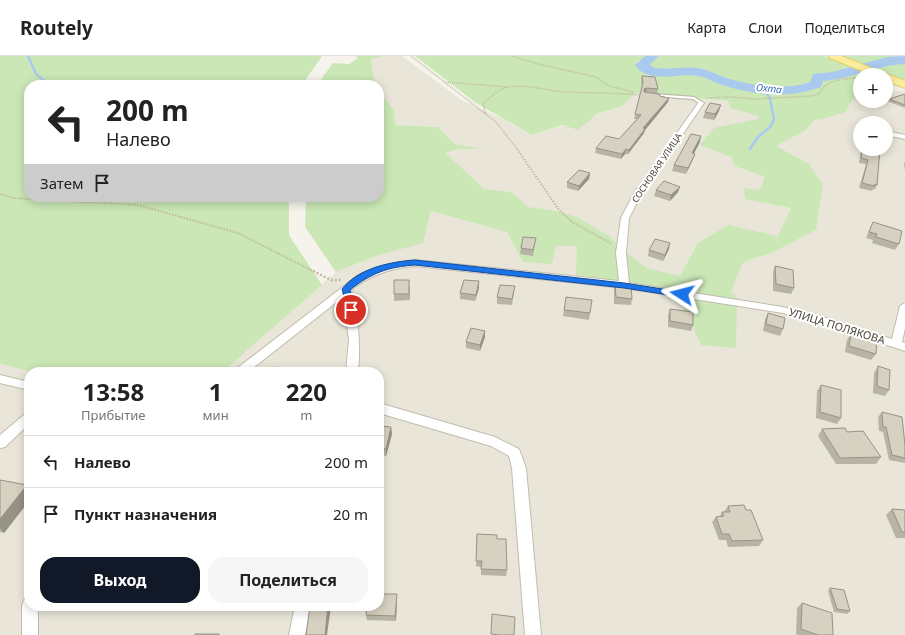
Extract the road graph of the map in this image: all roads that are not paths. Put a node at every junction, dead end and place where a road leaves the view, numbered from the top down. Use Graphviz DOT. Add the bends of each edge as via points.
graph roads {
  1 [pos="833,56"];
  2 [pos="864,68"];
  3 [pos="893,80"];
  4 [pos="905,85"];
  5 [pos="646,95"];
  6 [pos="700,101"];
  7 [pos="893,134"];
  8 [pos="905,137"];
  9 [pos="624,286"];
  10 [pos="346,289"];
  11 [pos="905,306"];
  12 [pos="900,345"];
  13 [pos="246,367"];
  14 [pos="353,367"];
  15 [pos="0,379"];
  16 [pos="24,385"];
  17 [pos="384,409"];
  18 [pos="24,421"];
  19 [pos="0,443"];
  20 [pos="30,611"];
  21 [pos="302,611"];
  22 [pos="30,635"];
  23 [pos="297,635"];
  24 [pos="533,635"];
  1 -- 2 [label="main road"];
  3 -- 4 [label="main road"];
  5 -- 6 [label="lane" via="694,98"];
  6 -- 9 [label="street, СОСНОВАЯ УЛИЦА" via="636,195 625,218 622,249"];
  7 -- 8 [label="street"];
  9 -- 10 [label="street, УЛИЦА ПОЛЯКОВА" via="415,263 376,269"];
  9 -- 12 [label="street, УЛИЦА ПОЛЯКОВА" via="783,310"];
  10 -- 13 [label="street, УЛИЦА ПОЛЯКОВА"];
  10 -- 14 [label="street" via="353,320 355,356"];
  11 -- 12 [label="street"];
  15 -- 16 [label="street"];
  17 -- 24 [label="street" via="495,442 514,453 519,468"];
  18 -- 19 [label="street"];
  20 -- 22 [label="street"];
  21 -- 23 [label="street"];
}
